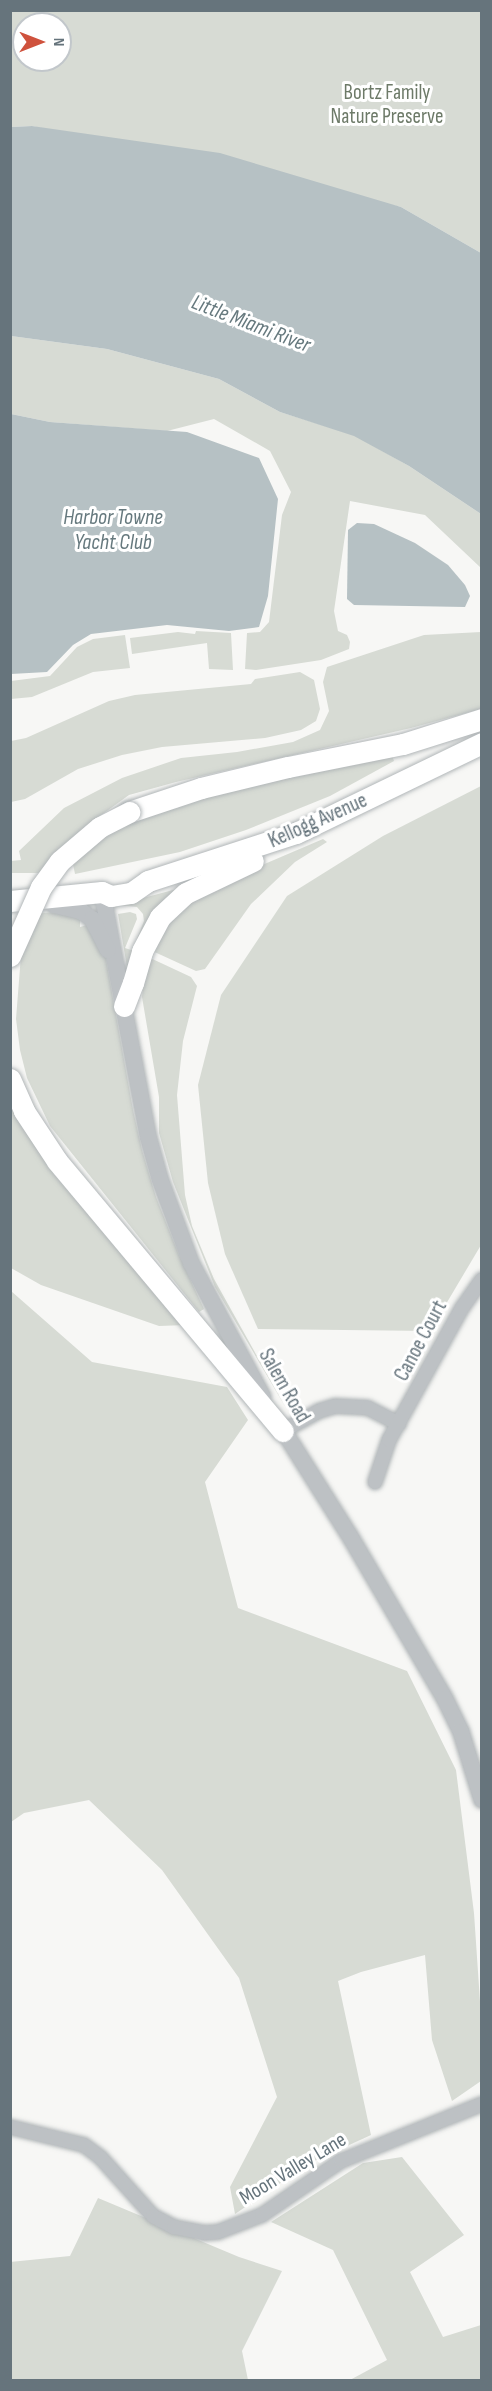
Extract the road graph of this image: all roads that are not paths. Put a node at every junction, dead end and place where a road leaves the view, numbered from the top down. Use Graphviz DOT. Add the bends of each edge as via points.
graph roads {
  1 [pos="482,719"];
  2 [pos="482,743"];
  3 [pos="296,833"];
  4 [pos="102,892"];
  5 [pos="47,898"];
  6 [pos="10,901"];
  7 [pos="10,956"];
  8 [pos="117,967"];
  9 [pos="124,1006"];
  10 [pos="10,1079"];
  11 [pos="482,1279"];
  12 [pos="399,1424"];
  13 [pos="283,1431"];
  14 [pos="375,1482"];
  15 [pos="482,1800"];
  16 [pos="482,2104"];
  17 [pos="10,2127"];
  1 -- 7 [label="main road, bridge" via="403,744 201,788 129,812 100,827 60,861 40,887"];
  2 -- 3 [label="main road, Kellogg Avenue"];
  3 -- 4 [label="main road, Kellogg Avenue" via="148,881 131,893 111,896"];
  3 -- 9 [label="main road" via="252,861 186,893 171,906 150,933"];
  4 -- 5 [label="main road, Kellogg Avenue"];
  4 -- 8 [label="street, Salem Road"];
  5 -- 6 [label="main road, Kellogg Avenue"];
  5 -- 8 [label="street, Salem Road" via="54,905 81,911 92,919"];
  8 -- 9 [label="street, Salem Road"];
  9 -- 13 [label="street, Salem Road" via="148,1136 175,1221 212,1307"];
  10 -- 13 [label="main road" via="24,1111 57,1161"];
  11 -- 12 [label="street, Canoe Court"];
  12 -- 13 [label="street" via="383,1414 351,1405 319,1411"];
  12 -- 14 [label="street, Canoe Court" via="379,1464"];
  13 -- 15 [label="street, Salem Road" via="445,1699 461,1732"];
  16 -- 17 [label="street, Moon Valley Lane" via="341,2161 261,2215 218,2232 204,2233 174,2227 153,2216 101,2158 84,2145"];
}
